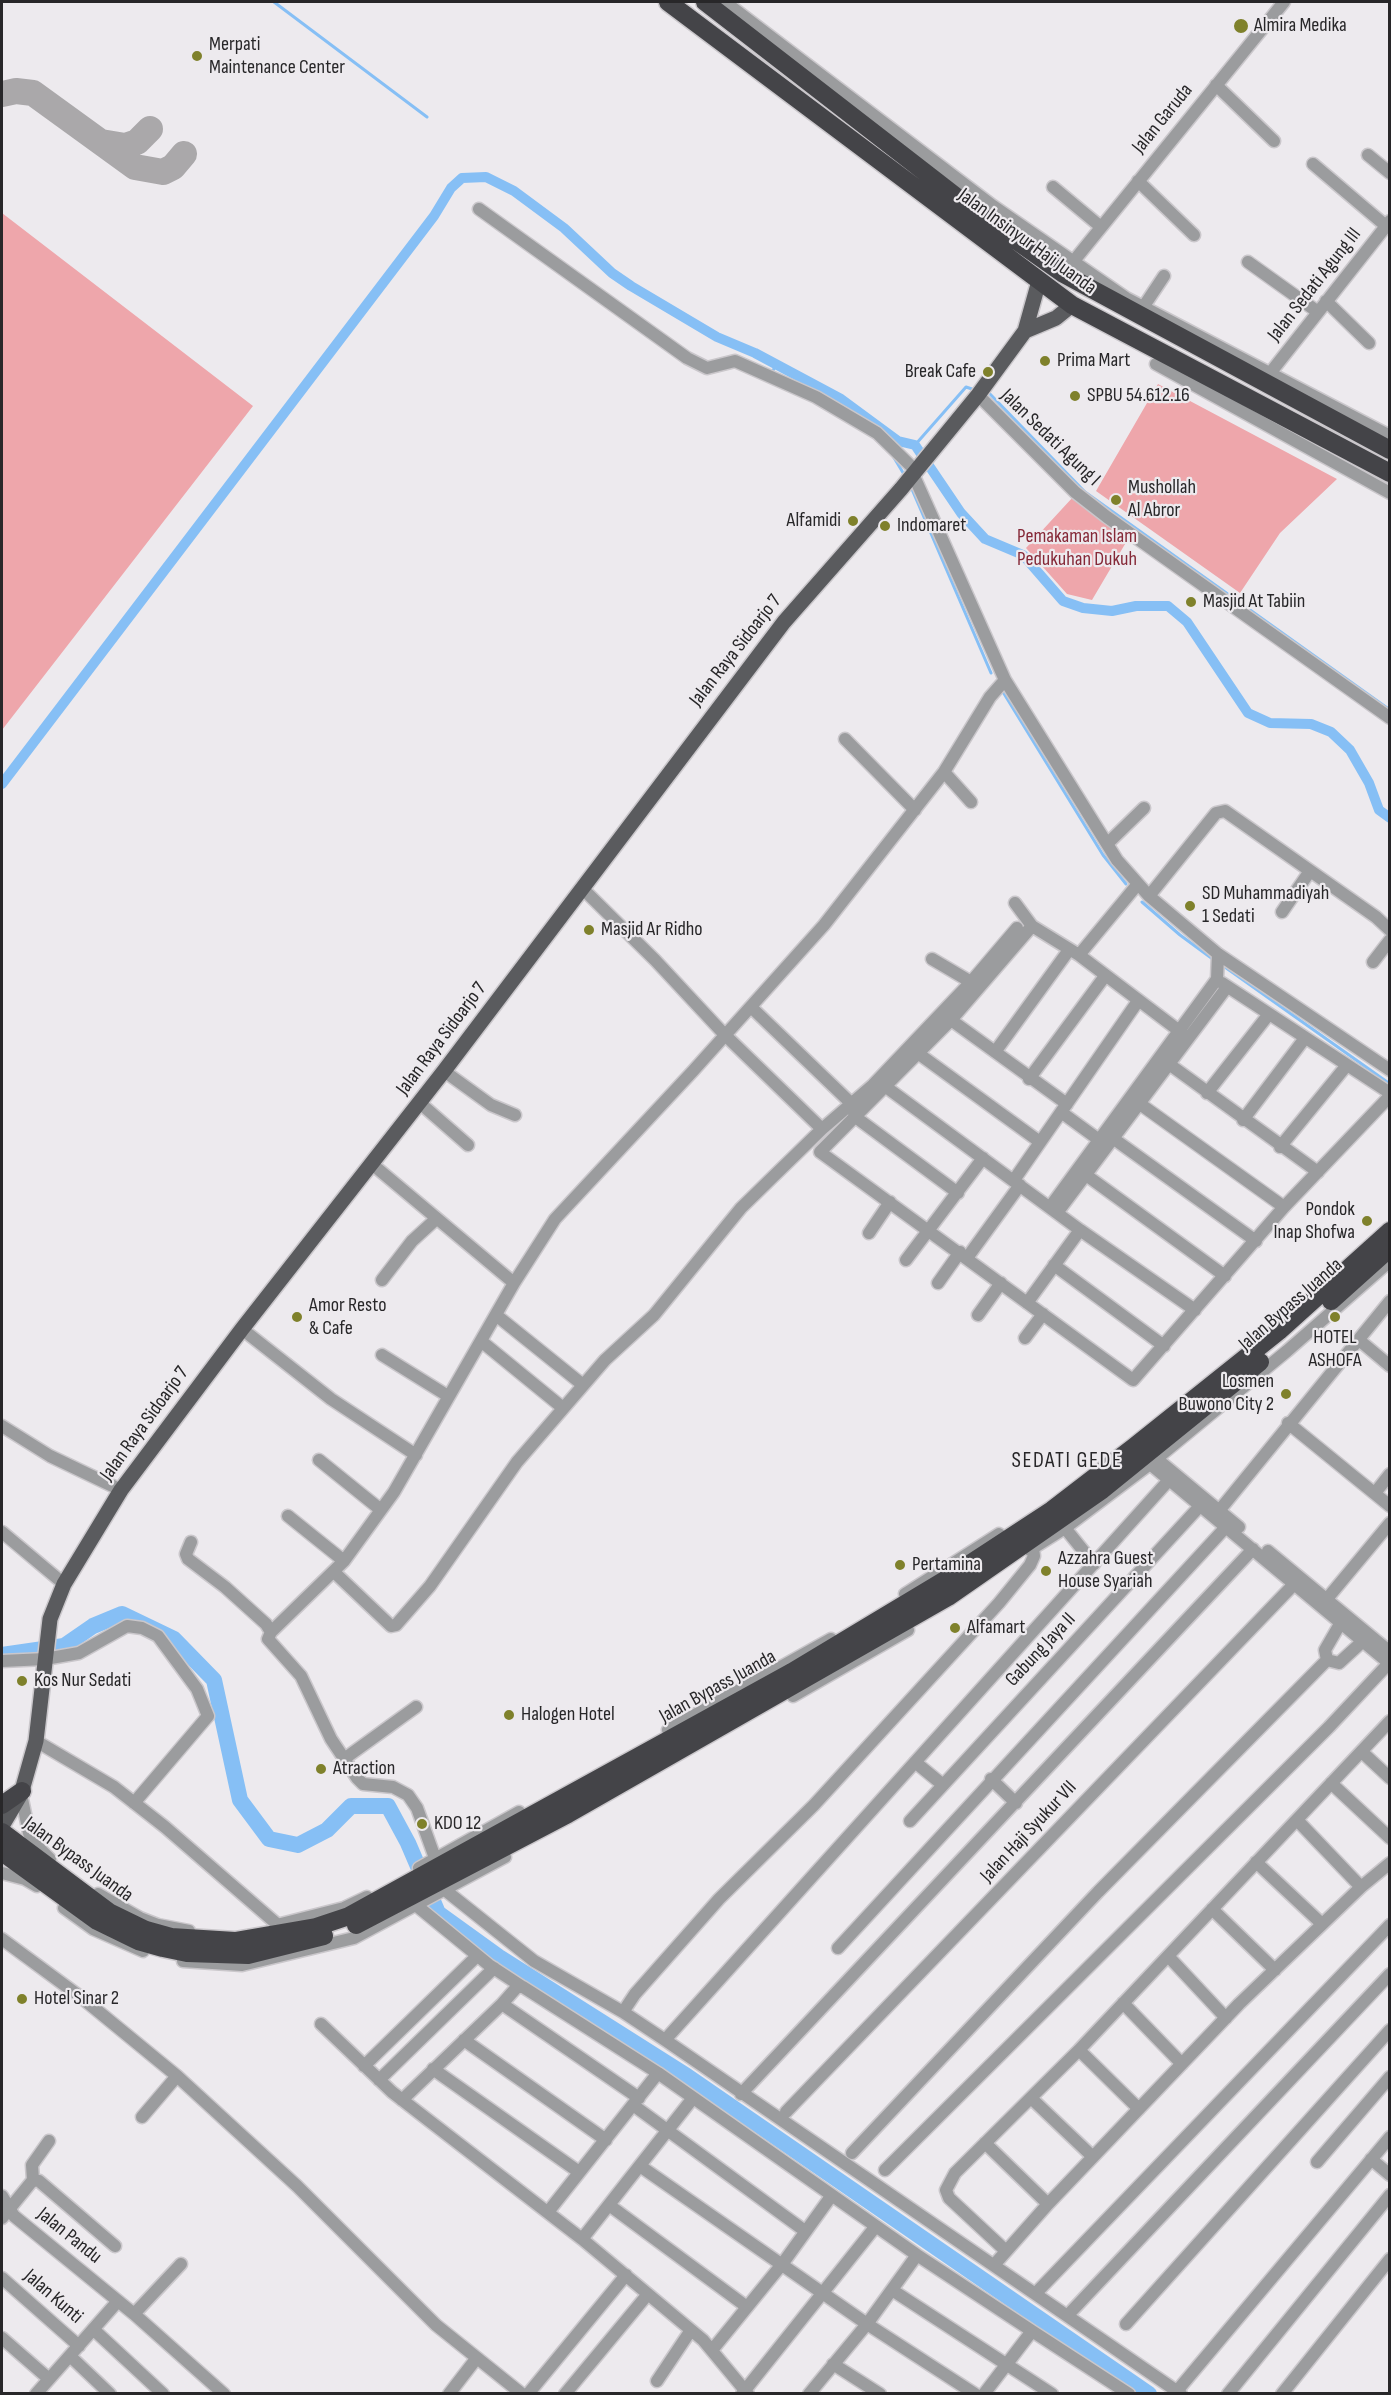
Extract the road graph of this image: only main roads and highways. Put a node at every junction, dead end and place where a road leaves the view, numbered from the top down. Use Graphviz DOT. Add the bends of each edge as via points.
graph roads {
  1 [pos="668,2"];
  2 [pos="705,2"];
  3 [pos="837,102"];
  4 [pos="823,120"];
  5 [pos="1040,281"];
  6 [pos="1072,305"];
  7 [pos="1025,331"];
  8 [pos="1313,409"];
  9 [pos="1304,427"];
  10 [pos="1389,450"];
  11 [pos="1389,473"];
  12 [pos="1389,1231"];
  13 [pos="1384,1255"];
  14 [pos="1350,1276"];
  15 [pos="1146,1457"];
  16 [pos="22,1792"];
  17 [pos="2,1805"];
  18 [pos="2,1826"];
  19 [pos="2,1832"];
  20 [pos="2,1852"];
  21 [pos="416,1886"];
  1 -- 4 [label="highway, Jalan Insinyur Haji Juanda"];
  2 -- 3 [label="highway, Jalan Insinyur Haji Juanda"];
  3 -- 4 [label="highway"];
  3 -- 8 [label="highway, Jalan Insinyur Haji Juanda" via="989,212 1062,273 1132,305"];
  4 -- 5 [label="highway, Jalan Insinyur Haji Juanda"];
  5 -- 6 [label="highway, Jalan Insinyur Haji Juanda"];
  5 -- 7 [label="main road, Jalan Raya Sidoarjo 7"];
  6 -- 7 [label="main road" via="1056,318"];
  6 -- 9 [label="highway, Jalan Insinyur Haji Juanda"];
  7 -- 16 [label="main road, Jalan Raya Sidoarjo 7" via="901,489 784,622 121,1490 64,1584 50,1619 36,1740"];
  8 -- 9 [label="highway"];
  8 -- 10 [label="highway, Jalan Insinyur Haji Juanda"];
  9 -- 11 [label="highway, Jalan Insinyur Haji Juanda"];
  12 -- 13 [label="highway, Jalan Bypass Juanda"];
  13 -- 14 [label="highway, Jalan Bypass Juanda"];
  14 -- 15 [label="highway, Jalan Bypass Juanda" via="1235,1389"];
  14 -- 15 [label="highway, Jalan Bypass Juanda" via="1309,1299 1154,1427"];
  15 -- 21 [label="highway, Jalan Bypass Juanda" via="1052,1510 794,1678"];
  16 -- 17 [label="highway"];
  16 -- 18 [label="main road, Jalan Raya Sidoarjo 7"];
  19 -- 21 [label="highway, Jalan Bypass Juanda" via="109,1912 146,1930 204,1941 235,1941 275,1929 349,1916"];
  20 -- 21 [label="highway, Jalan Bypass Juanda" via="84,1918 163,1948 234,1960 347,1929"];
}
